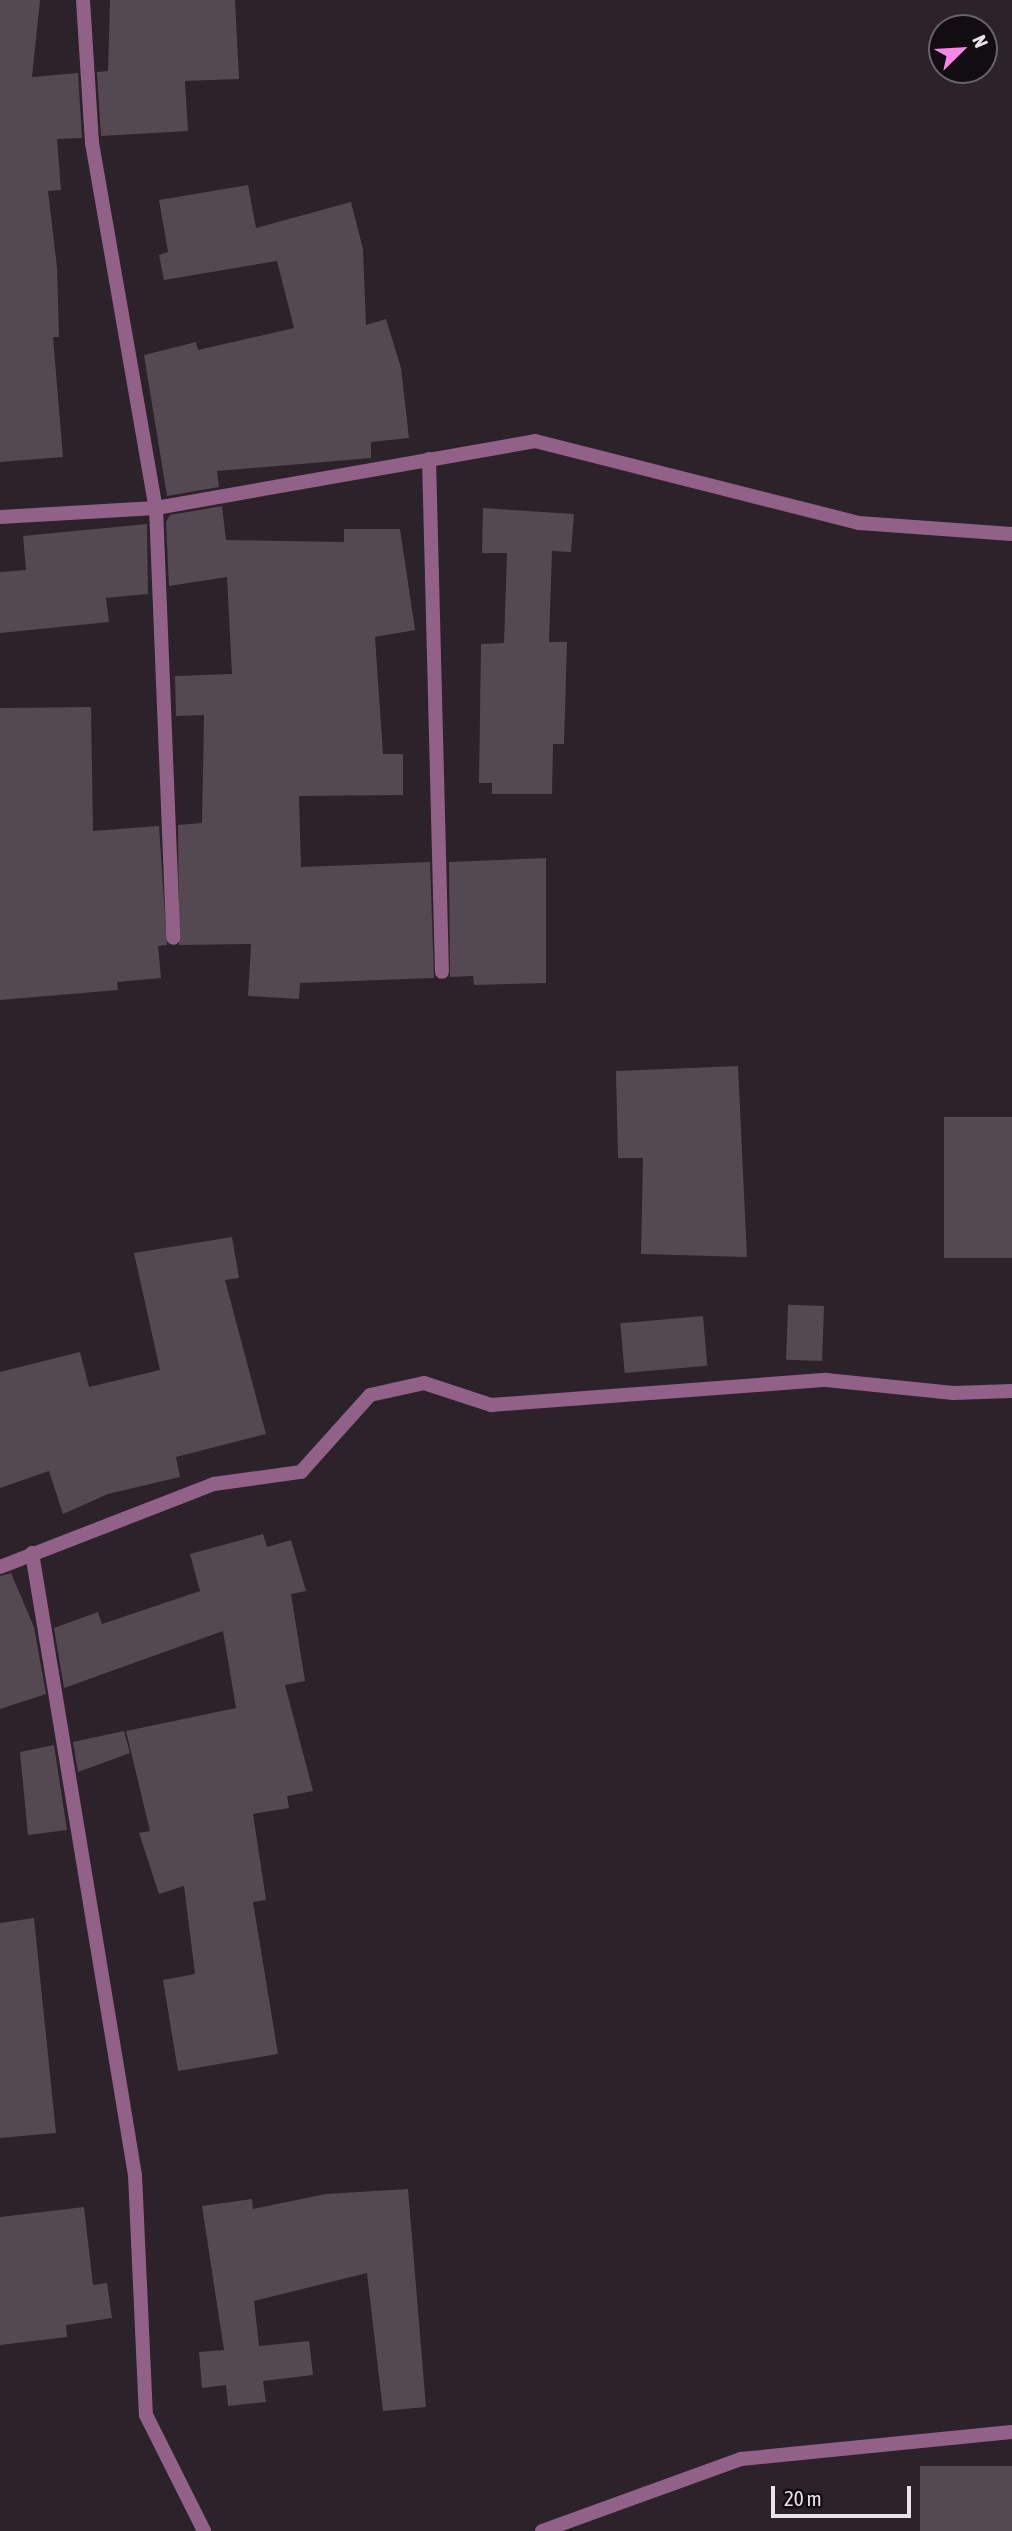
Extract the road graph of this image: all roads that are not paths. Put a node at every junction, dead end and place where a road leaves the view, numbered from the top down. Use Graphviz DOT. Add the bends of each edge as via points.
graph roads {
  1 [pos="83,0"];
  2 [pos="429,459"];
  3 [pos="156,508"];
  4 [pos="0,517"];
  5 [pos="1012,534"];
  6 [pos="173,938"];
  7 [pos="442,972"];
  8 [pos="1012,1391"];
  9 [pos="32,1553"];
  10 [pos="0,1567"];
  11 [pos="1012,2432"];
  12 [pos="204,2531"];
  13 [pos="542,2531"];
  1 -- 3 [label="street" via="92,143"];
  2 -- 3 [label="street"];
  2 -- 5 [label="street" via="535,441 859,523"];
  2 -- 7 [label="street"];
  3 -- 4 [label="street"];
  3 -- 6 [label="street"];
  8 -- 9 [label="street" via="953,1393 826,1380 491,1405 424,1383 370,1395 300,1472 214,1484"];
  9 -- 10 [label="street"];
  9 -- 12 [label="street" via="135,2175 146,2415"];
  11 -- 13 [label="street" via="741,2459"];
}
